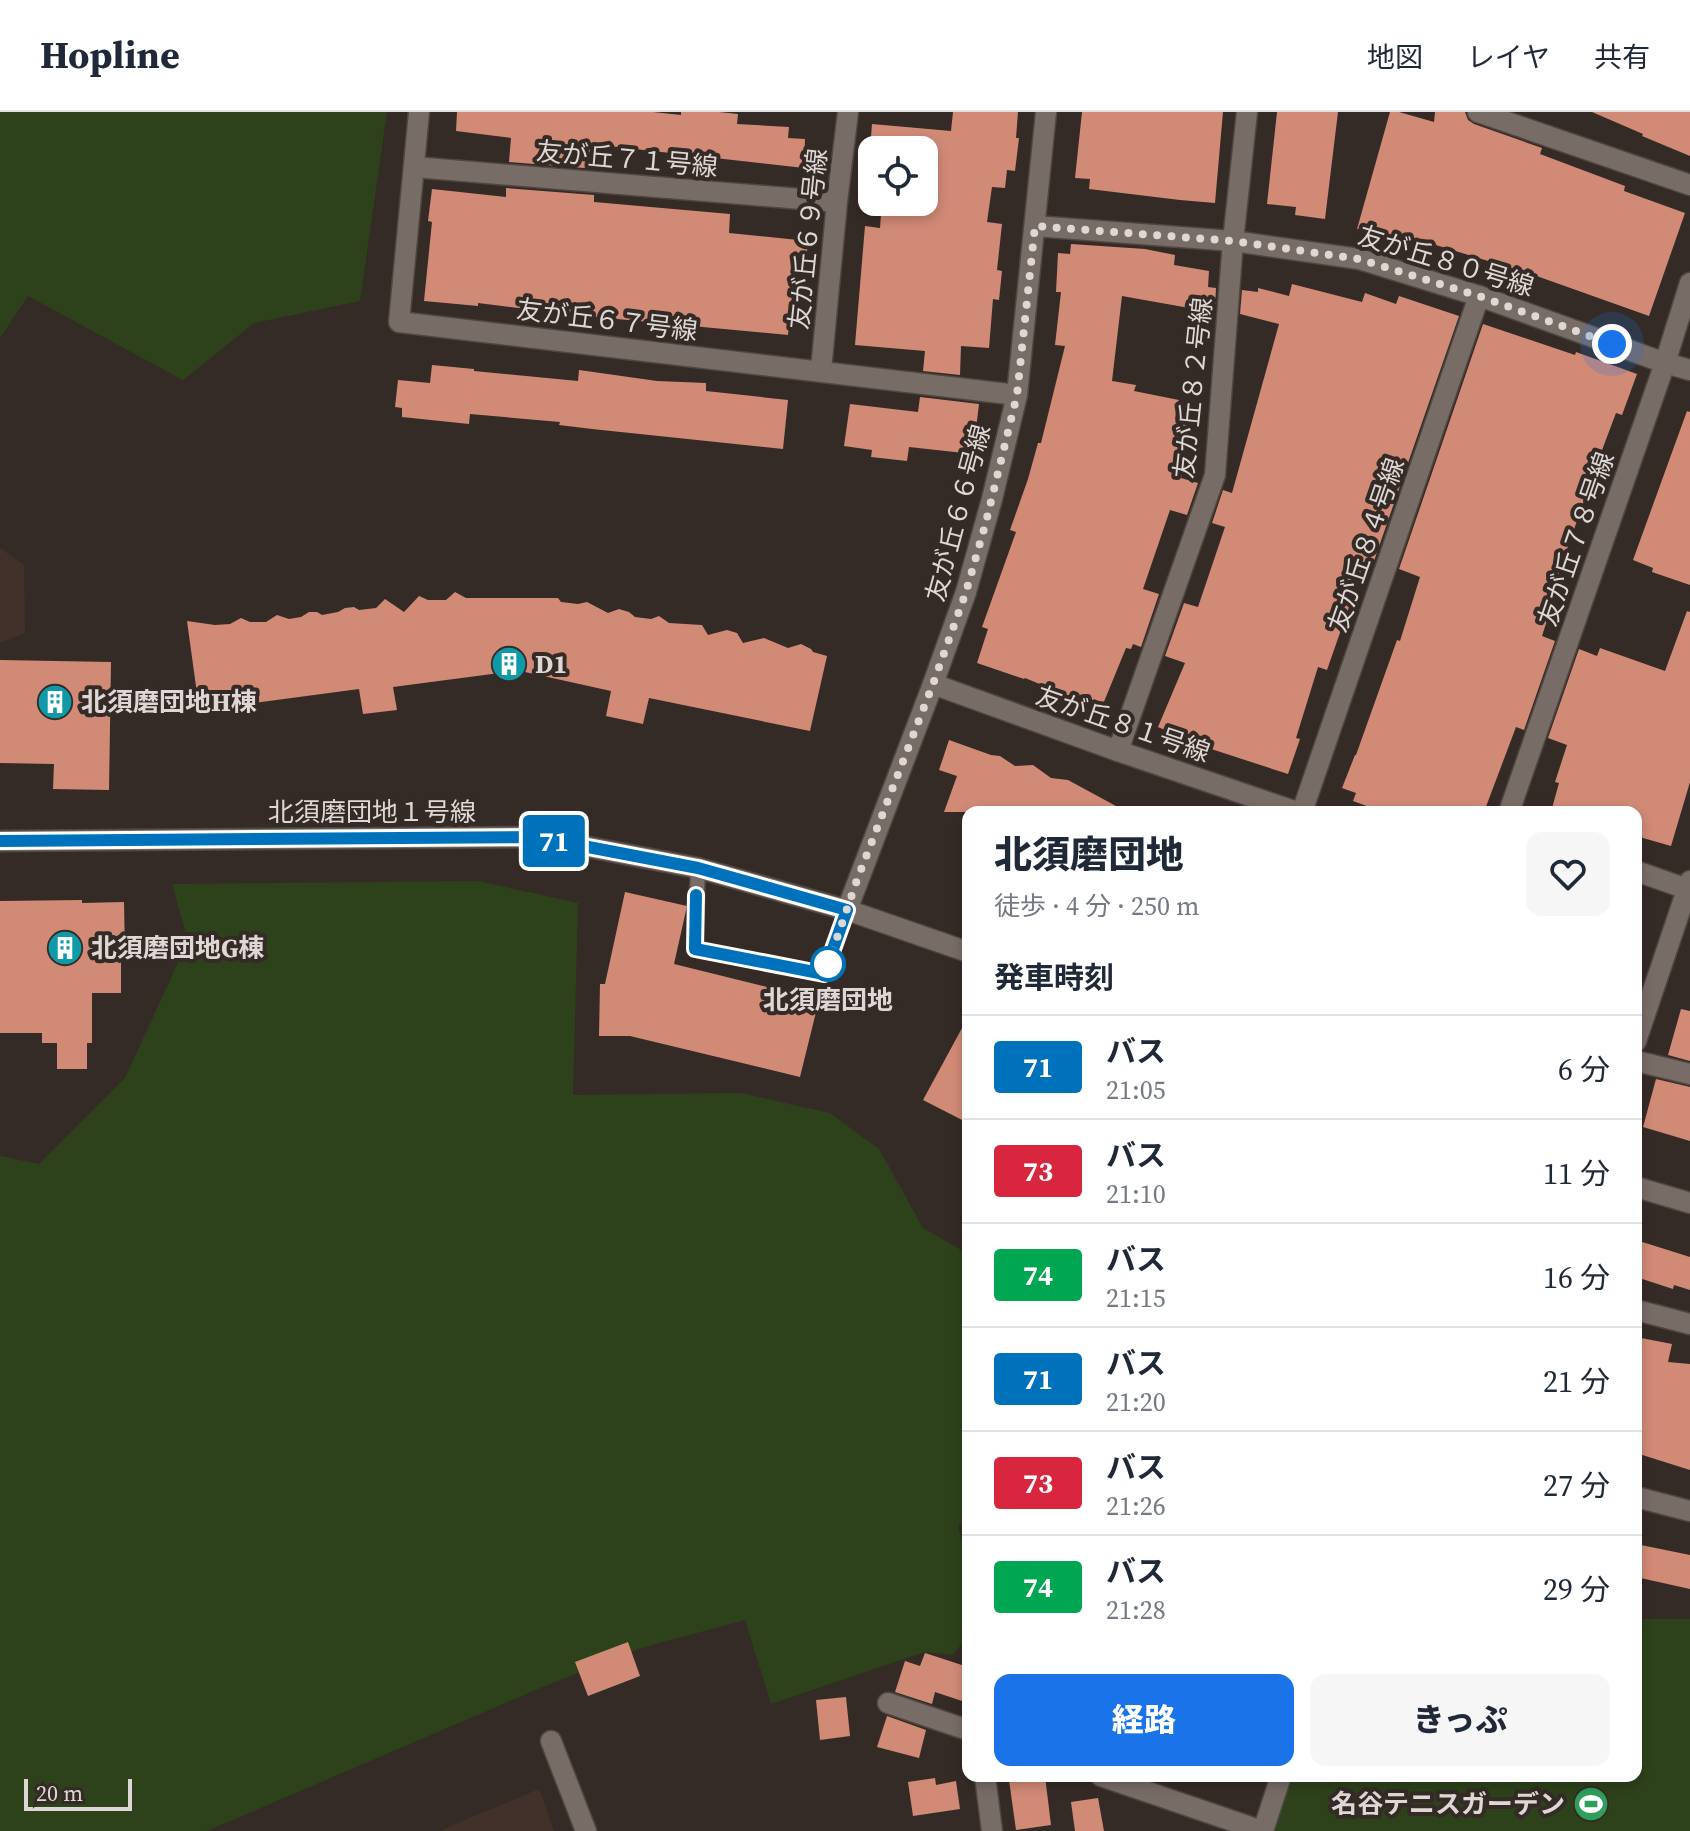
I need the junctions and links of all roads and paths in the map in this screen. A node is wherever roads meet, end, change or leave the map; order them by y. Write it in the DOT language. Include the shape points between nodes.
graph roads {
  1 [pos="419,112"];
  2 [pos="848,112"];
  3 [pos="1046,112"];
  4 [pos="1247,112"];
  5 [pos="1478,112"];
  6 [pos="414,167"];
  7 [pos="1690,185"];
  8 [pos="837,202"];
  9 [pos="1035,226"];
  10 [pos="1233,241"];
  11 [pos="1690,283"];
  12 [pos="1479,296"];
  13 [pos="1665,363"];
  14 [pos="821,370"];
  15 [pos="1690,370"];
  16 [pos="1017,395"];
  17 [pos="933,684"];
  18 [pos="1118,751"];
  19 [pos="1281,806"];
  20 [pos="1301,806"];
  21 [pos="1511,806"];
  22 [pos="0,841"];
  23 [pos="698,868"];
  24 [pos="1642,873"];
  25 [pos="1689,887"];
  26 [pos="847,910"];
  27 [pos="962,950"];
  28 [pos="1642,1024"];
  29 [pos="1642,1062"];
  30 [pos="1690,1074"];
  31 [pos="1642,1189"];
  32 [pos="1690,1203"];
  33 [pos="1642,1312"];
  34 [pos="1690,1324"];
  35 [pos="1642,1499"];
  36 [pos="1690,1511"];
  37 [pos="888,1703"];
  38 [pos="962,1728"];
  39 [pos="551,1741"];
  40 [pos="986,1782"];
  41 [pos="1119,1782"];
  42 [pos="1279,1782"];
  43 [pos="586,1831"];
  44 [pos="992,1831"];
  45 [pos="1262,1831"];
  1 -- 6 [label="street, 友が丘６７号線"];
  2 -- 8 [label="street, 友が丘６９号線"];
  3 -- 9 [label="street, 友が丘６６号線"];
  4 -- 10 [label="street, 友が丘８２号線"];
  5 -- 7 [label="street"];
  6 -- 8 [label="street, 友が丘７１号線"];
  6 -- 14 [label="street, 友が丘６７号線" via="399,322"];
  8 -- 14 [label="street, 友が丘６９号線"];
  9 -- 10 [label="street, 友が丘８０号線"];
  9 -- 16 [label="street, 友が丘６６号線"];
  10 -- 12 [label="street, 友が丘８０号線" via="1359,259"];
  10 -- 18 [label="street, 友が丘８２号線" via="1215,475"];
  11 -- 13 [label="street, 友が丘７８号線"];
  12 -- 13 [label="street, 友が丘８０号線"];
  12 -- 20 [label="street, 友が丘８４号線"];
  13 -- 15 [label="street, 友が丘８０号線"];
  13 -- 21 [label="street, 友が丘７８号線"];
  14 -- 16 [label="street, 友が丘６７号線"];
  16 -- 17 [label="street, 友が丘６６号線" via="966,592"];
  17 -- 18 [label="street, 友が丘８１号線"];
  17 -- 26 [label="street, 友が丘６６号線"];
  18 -- 19 [label="street, 友が丘８１号線"];
  22 -- 23 [label="street, 北須磨団地１号線" via="536,837"];
  23 -- 26 [label="street, 北須磨団地１号線"];
  23 -- 26 [label="lane" via="695,949 824,974"];
  24 -- 25 [label="street"];
  25 -- 28 [label="street"];
  26 -- 27 [label="street, 北須磨団地１号線"];
  29 -- 30 [label="street"];
  31 -- 32 [label="street"];
  33 -- 34 [label="street"];
  35 -- 36 [label="street"];
  37 -- 38 [label="street"];
  39 -- 43 [label="street"];
  40 -- 44 [label="street"];
  41 -- 45 [label="street"];
  42 -- 45 [label="street"];
}
